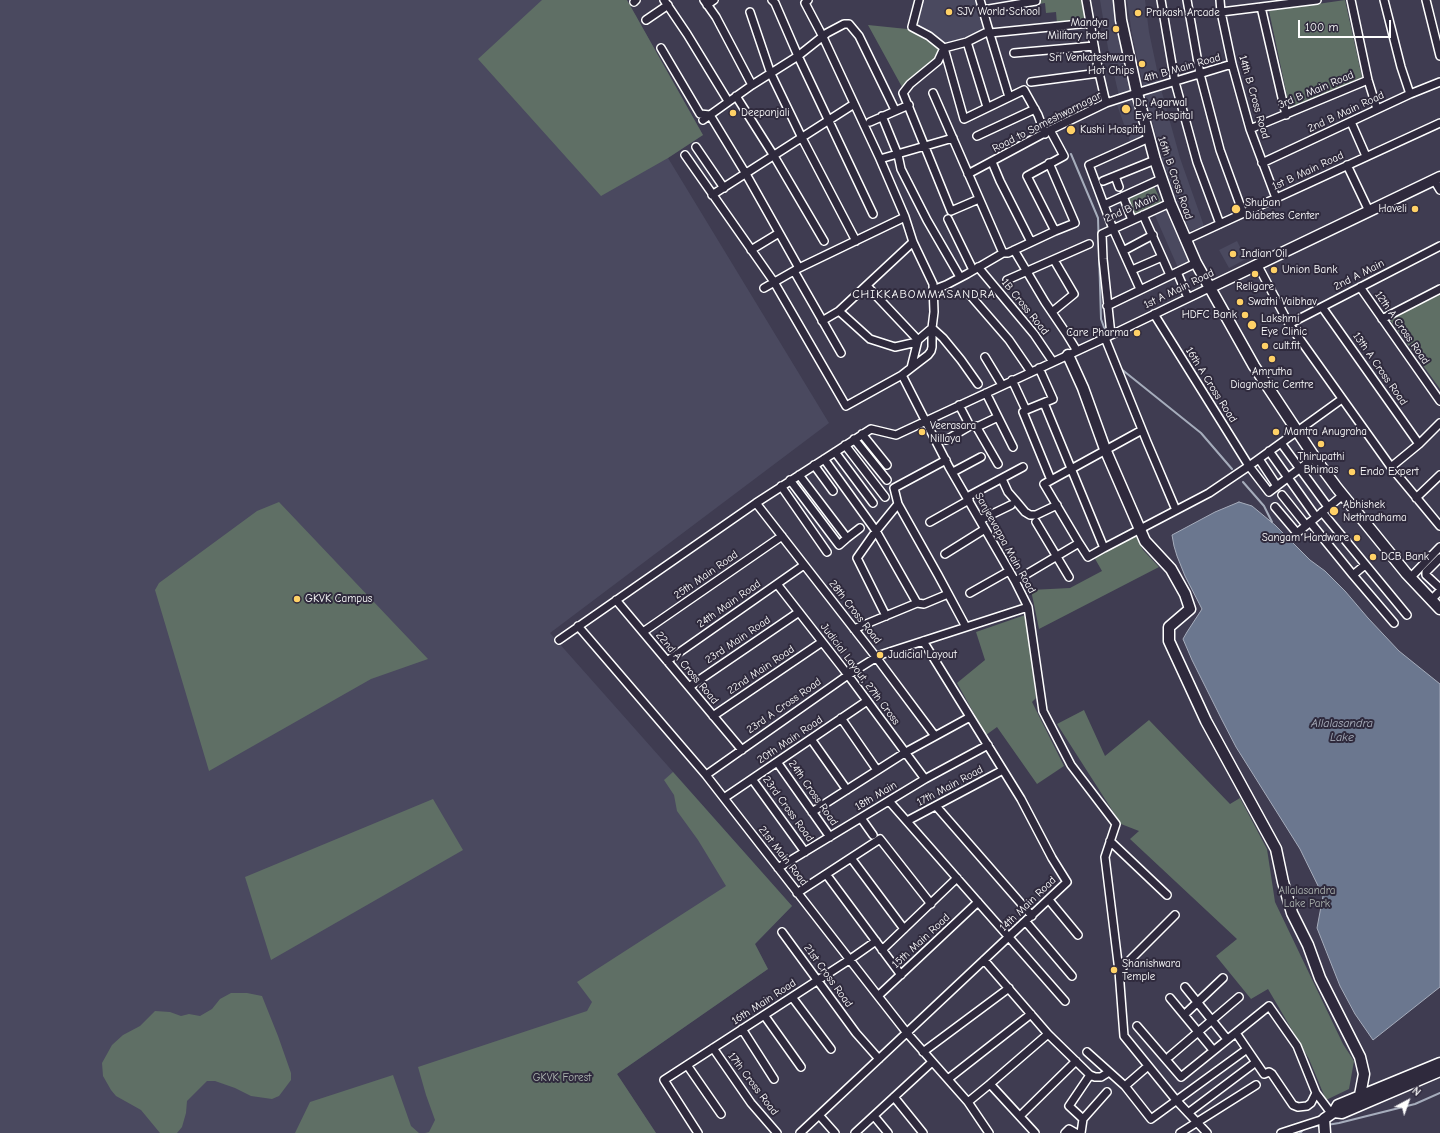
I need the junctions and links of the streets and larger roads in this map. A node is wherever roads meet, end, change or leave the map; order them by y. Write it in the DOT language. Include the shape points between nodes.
graph roads {
  1 [pos="714,0"];
  2 [pos="772,0"];
  3 [pos="808,0"];
  4 [pos="919,0"];
  5 [pos="980,0"];
  6 [pos="1036,0"];
  7 [pos="1086,0"];
  8 [pos="1119,0"];
  9 [pos="1161,0"];
  10 [pos="1187,0"];
  11 [pos="1220,0"];
  12 [pos="1317,0"];
  13 [pos="1351,0"];
  14 [pos="1384,0"];
  15 [pos="1426,0"];
  16 [pos="666,3"];
  17 [pos="705,3"];
  18 [pos="1261,7"];
  19 [pos="983,10"];
  20 [pos="750,12"];
  21 [pos="1221,12"];
  22 [pos="646,20"];
  23 [pos="1090,24"];
  24 [pos="989,32"];
  25 [pos="823,36"];
  26 [pos="967,42"];
  27 [pos="1094,46"];
  28 [pos="660,48"];
  29 [pos="944,48"];
  30 [pos="1014,53"];
  31 [pos="798,56"];
  32 [pos="1440,56"];
  33 [pos="1232,64"];
  34 [pos="1099,73"];
  35 [pos="771,74"];
  36 [pos="1200,74"];
  37 [pos="1368,80"];
  38 [pos="1031,82"];
  39 [pos="1175,82"];
  40 [pos="1440,82"];
  41 [pos="752,85"];
  42 [pos="933,93"];
  43 [pos="1137,93"];
  44 [pos="1410,94"];
  45 [pos="736,96"];
  46 [pos="1009,97"];
  47 [pos="728,102"];
  48 [pos="1106,103"];
  49 [pos="854,104"];
  50 [pos="909,105"];
  51 [pos="987,107"];
  52 [pos="1035,109"];
  53 [pos="895,110"];
  54 [pos="1377,110"];
  55 [pos="710,115"];
  56 [pos="1286,115"];
  57 [pos="882,116"];
  58 [pos="703,120"];
  59 [pos="828,121"];
  60 [pos="870,122"];
  61 [pos="1350,122"];
  62 [pos="1440,123"];
  63 [pos="1250,129"];
  64 [pos="1047,132"];
  65 [pos="977,136"];
  66 [pos="802,138"];
  67 [pos="953,138"];
  68 [pos="1149,138"];
  69 [pos="696,147"];
  70 [pos="926,147"];
  71 [pos="685,155"];
  72 [pos="898,155"];
  73 [pos="774,156"];
  74 [pos="1366,156"];
  75 [pos="880,159"];
  76 [pos="1155,160"];
  77 [pos="992,162"];
  78 [pos="1049,163"];
  79 [pos="1262,163"];
  80 [pos="1347,165"];
  81 [pos="746,174"];
  82 [pos="968,174"];
  83 [pos="1115,176"];
  84 [pos="1437,178"];
  85 [pos="1161,180"];
  86 [pos="1104,181"];
  87 [pos="1119,187"];
  88 [pos="724,188"];
  89 [pos="1440,190"];
  90 [pos="712,195"];
  91 [pos="1124,196"];
  92 [pos="1276,198"];
  93 [pos="979,199"];
  94 [pos="1170,203"];
  95 [pos="1104,205"];
  96 [pos="1369,210"];
  97 [pos="1243,213"];
  98 [pos="873,214"];
  99 [pos="1143,215"];
  100 [pos="905,217"];
  101 [pos="948,219"];
  102 [pos="1132,220"];
  103 [pos="1220,224"];
  104 [pos="1113,229"];
  105 [pos="1055,231"];
  106 [pos="780,233"];
  107 [pos="1152,235"];
  108 [pos="1185,240"];
  109 [pos="824,241"];
  110 [pos="856,241"];
  111 [pos="913,242"];
  112 [pos="1031,242"];
  113 [pos="1089,244"];
  114 [pos="1440,246"];
  115 [pos="751,250"];
  116 [pos="1014,250"];
  117 [pos="1123,251"];
  118 [pos="1003,253"];
  119 [pos="1162,257"];
  120 [pos="1054,260"];
  121 [pos="1196,263"];
  122 [pos="1257,264"];
  123 [pos="975,268"];
  124 [pos="796,269"];
  125 [pos="1132,270"];
  126 [pos="1026,271"];
  127 [pos="1173,273"];
  128 [pos="960,278"];
  129 [pos="1007,280"];
  130 [pos="774,282"];
  131 [pos="867,286"];
  132 [pos="1360,287"];
  133 [pos="764,288"];
  134 [pos="1209,288"];
  135 [pos="1140,289"];
  136 [pos="1440,289"];
  137 [pos="933,290"];
  138 [pos="970,295"];
  139 [pos="1188,298"];
  140 [pos="1107,306"];
  141 [pos="1322,307"];
  142 [pos="839,311"];
  143 [pos="1052,312"];
  144 [pos="1154,314"];
  145 [pos="1382,318"];
  146 [pos="822,321"];
  147 [pos="1289,324"];
  148 [pos="932,328"];
  149 [pos="1108,337"];
  150 [pos="918,341"];
  151 [pos="841,353"];
  152 [pos="1073,353"];
  153 [pos="984,357"];
  154 [pos="1053,362"];
  155 [pos="911,368"];
  156 [pos="1040,368"];
  157 [pos="1031,372"];
  158 [pos="902,375"];
  159 [pos="1012,380"];
  160 [pos="978,384"];
  161 [pos="1002,385"];
  162 [pos="986,393"];
  163 [pos="1342,399"];
  164 [pos="1440,401"];
  165 [pos="1044,404"];
  166 [pos="959,405"];
  167 [pos="1026,410"];
  168 [pos="998,417"];
  169 [pos="927,420"];
  170 [pos="1440,423"];
  171 [pos="973,426"];
  172 [pos="1142,430"];
  173 [pos="1297,431"];
  174 [pos="862,434"];
  175 [pos="854,439"];
  176 [pos="946,440"];
  177 [pos="1281,443"];
  178 [pos="1420,444"];
  179 [pos="845,445"];
  180 [pos="1013,447"];
  181 [pos="1105,449"];
  182 [pos="1269,451"];
  183 [pos="834,452"];
  184 [pos="981,457"];
  185 [pos="1315,457"];
  186 [pos="824,459"];
  187 [pos="1259,459"];
  188 [pos="946,460"];
  189 [pos="998,464"];
  190 [pos="814,465"];
  191 [pos="887,465"];
  192 [pos="1249,466"];
  193 [pos="1023,467"];
  194 [pos="1391,467"];
  195 [pos="1300,468"];
  196 [pos="1071,469"];
  197 [pos="953,472"];
  198 [pos="799,475"];
  199 [pos="1440,475"];
  200 [pos="1288,478"];
  201 [pos="1002,479"];
  202 [pos="790,480"];
  203 [pos="887,480"];
  204 [pos="1051,480"];
  205 [pos="781,486"];
  206 [pos="1277,486"];
  207 [pos="833,491"];
  208 [pos="1282,495"];
  209 [pos="1343,495"];
  210 [pos="885,497"];
  211 [pos="968,498"];
  212 [pos="1416,498"];
  213 [pos="756,502"];
  214 [pos="873,503"];
  215 [pos="898,504"];
  216 [pos="1011,505"];
  217 [pos="1057,505"];
  218 [pos="1275,507"];
  219 [pos="1328,507"];
  220 [pos="1176,510"];
  221 [pos="1319,514"];
  222 [pos="980,520"];
  223 [pos="930,522"];
  224 [pos="1036,522"];
  225 [pos="1308,524"];
  226 [pos="1440,526"];
  227 [pos="860,528"];
  228 [pos="985,529"];
  229 [pos="1139,529"];
  230 [pos="876,531"];
  231 [pos="782,536"];
  232 [pos="847,538"];
  233 [pos="1079,543"];
  234 [pos="1440,547"];
  235 [pos="1104,548"];
  236 [pos="827,552"];
  237 [pos="945,554"];
  238 [pos="1056,557"];
  239 [pos="1440,558"];
  240 [pos="804,565"];
  241 [pos="1365,565"];
  242 [pos="1009,571"];
  243 [pos="1353,575"];
  244 [pos="1070,577"];
  245 [pos="1410,578"];
  246 [pos="1015,580"];
  247 [pos="777,584"];
  248 [pos="1440,588"];
  249 [pos="1440,591"];
  250 [pos="970,593"];
  251 [pos="948,594"];
  252 [pos="616,600"];
  253 [pos="1431,600"];
  254 [pos="917,603"];
  255 [pos="1028,607"];
  256 [pos="1440,608"];
  257 [pos="799,612"];
  258 [pos="1407,615"];
  259 [pos="886,616"];
  260 [pos="1394,623"];
  261 [pos="578,626"];
  262 [pos="966,627"];
  263 [pos="854,629"];
  264 [pos="643,632"];
  265 [pos="559,640"];
  266 [pos="923,641"];
  267 [pos="822,642"];
  268 [pos="876,657"];
  269 [pos="667,661"];
  270 [pos="848,675"];
  271 [pos="689,687"];
  272 [pos="867,701"];
  273 [pos="713,716"];
  274 [pos="970,717"];
  275 [pos="842,718"];
  276 [pos="935,736"];
  277 [pos="811,739"];
  278 [pos="988,745"];
  279 [pos="742,750"];
  280 [pos="906,752"];
  281 [pos="777,762"];
  282 [pos="877,770"];
  283 [pos="1003,770"];
  284 [pos="706,774"];
  285 [pos="752,779"];
  286 [pos="925,779"];
  287 [pos="847,790"];
  288 [pos="724,798"];
  289 [pos="889,801"];
  290 [pos="936,806"];
  291 [pos="812,812"];
  292 [pos="861,818"];
  293 [pos="907,821"];
  294 [pos="830,837"];
  295 [pos="876,837"];
  296 [pos="1110,841"];
  297 [pos="805,852"];
  298 [pos="851,858"];
  299 [pos="778,868"];
  300 [pos="826,874"];
  301 [pos="957,878"];
  302 [pos="797,893"];
  303 [pos="1167,895"];
  304 [pos="1049,900"];
  305 [pos="978,902"];
  306 [pos="931,904"];
  307 [pos="1175,915"];
  308 [pos="1032,916"];
  309 [pos="1026,922"];
  310 [pos="904,929"];
  311 [pos="782,932"];
  312 [pos="1078,935"];
  313 [pos="1009,937"];
  314 [pos="876,941"];
  315 [pos="882,950"];
  316 [pos="849,960"];
  317 [pos="984,960"];
  318 [pos="1119,971"];
  319 [pos="901,975"];
  320 [pos="1072,976"];
  321 [pos="1223,978"];
  322 [pos="817,981"];
  323 [pos="1185,987"];
  324 [pos="1009,988"];
  325 [pos="878,996"];
  326 [pos="792,997"];
  327 [pos="1239,997"];
  328 [pos="1170,998"];
  329 [pos="1065,1001"];
  330 [pos="1198,1003"];
  331 [pos="1031,1014"];
  332 [pos="764,1015"];
  333 [pos="1184,1015"];
  334 [pos="1211,1020"];
  335 [pos="1137,1026"];
  336 [pos="742,1029"];
  337 [pos="1197,1032"];
  338 [pos="907,1033"];
  339 [pos="1236,1033"];
  340 [pos="1048,1034"];
  341 [pos="1227,1039"];
  342 [pos="713,1048"];
  343 [pos="831,1049"];
  344 [pos="1213,1050"];
  345 [pos="923,1052"];
  346 [pos="1087,1052"];
  347 [pos="1243,1052"];
  348 [pos="1170,1056"];
  349 [pos="879,1059"];
  350 [pos="1076,1061"];
  351 [pos="932,1062"];
  352 [pos="1440,1063"];
  353 [pos="687,1065"];
  354 [pos="1252,1065"];
  355 [pos="1148,1066"];
  356 [pos="801,1067"];
  357 [pos="1440,1071"];
  358 [pos="1110,1072"];
  359 [pos="1090,1074"];
  360 [pos="774,1079"];
  361 [pos="948,1079"];
  362 [pos="990,1084"];
  363 [pos="1256,1084"];
  364 [pos="1125,1086"];
  365 [pos="1107,1092"];
  366 [pos="1316,1093"];
  367 [pos="1368,1096"];
  368 [pos="894,1097"];
  369 [pos="1176,1100"];
  370 [pos="968,1102"];
  371 [pos="1188,1113"];
  372 [pos="721,1114"];
  373 [pos="819,1115"];
  374 [pos="874,1116"];
  375 [pos="1020,1116"];
  376 [pos="1083,1119"];
  377 [pos="1327,1122"];
  378 [pos="1197,1123"];
  379 [pos="698,1133"];
  380 [pos="777,1133"];
  381 [pos="800,1133"];
  382 [pos="835,1133"];
  383 [pos="855,1133"];
  384 [pos="888,1133"];
  385 [pos="923,1133"];
  386 [pos="989,1133"];
  387 [pos="1035,1133"];
  388 [pos="1065,1133"];
  389 [pos="1076,1133"];
  390 [pos="1081,1133"];
  391 [pos="1180,1133"];
  392 [pos="1207,1133"];
  393 [pos="1281,1133"];
  1 -- 17 [label="street"];
  2 -- 31 [label="street"];
  3 -- 25 [label="street" via="805,4"];
  4 -- 29 [label="street" via="912,27"];
  5 -- 19 [label="street"];
  6 -- 19 [label="street"];
  7 -- 23 [label="street"];
  8 -- 43 [label="street, 16th B Cross Road"];
  9 -- 39 [label="street"];
  10 -- 36 [label="street"];
  11 -- 21 [label="street, 14th B Cross Road"];
  12 -- 18 [label="street"];
  13 -- 37 [label="street"];
  14 -- 44 [label="street"];
  15 -- 32 [label="street"];
  16 -- 22 [label="street"];
  16 -- 47 [label="street"];
  17 -- 41 [label="street" via="716,17"];
  18 -- 21 [label="street"];
  18 -- 56 [label="street"];
  19 -- 24 [label="street"];
  20 -- 35 [label="street"];
  21 -- 33 [label="street, 14th B Cross Road"];
  23 -- 24 [label="street"];
  23 -- 27 [label="street"];
  24 -- 26 [label="street"];
  24 -- 46 [label="street"];
  25 -- 31 [label="street"];
  25 -- 49 [label="street"];
  25 -- 53 [label="street" via="844,24 849,24 853,28 860,36"];
  26 -- 29 [label="street"];
  26 -- 51 [label="street"];
  27 -- 30 [label="street"];
  27 -- 34 [label="street"];
  28 -- 55 [label="street" via="700,114"];
  29 -- 50 [label="street" via="938,61 903,93"];
  29 -- 51 [label="street" via="964,119"];
  31 -- 35 [label="street"];
  31 -- 59 [label="street"];
  33 -- 36 [label="street, 4th B Main Road"];
  33 -- 63 [label="street, 14th B Cross Road"];
  34 -- 38 [label="street"];
  34 -- 48 [label="street"];
  35 -- 41 [label="street"];
  35 -- 66 [label="street"];
  36 -- 39 [label="street, 4th B Main Road"];
  36 -- 97 [label="street" via="1220,150"];
  37 -- 54 [label="street"];
  37 -- 56 [label="street, 3rd B Main Road"];
  39 -- 43 [label="street, 4th B Main Road"];
  39 -- 103 [label="street" via="1197,162"];
  40 -- 44 [label="street, 2nd B Main Road"];
  41 -- 45 [label="street"];
  42 -- 67 [label="street"];
  43 -- 48 [label="street, Road to Someshwarnagar"];
  43 -- 68 [label="street, 16th B Cross Road"];
  44 -- 54 [label="street, 2nd B Main Road"];
  45 -- 47 [label="street"];
  45 -- 73 [label="street"];
  46 -- 51 [label="street"];
  46 -- 52 [label="street" via="1024,90"];
  47 -- 55 [label="street"];
  48 -- 64 [label="street, Road to Someshwarnagar"];
  49 -- 59 [label="street"];
  49 -- 75 [label="street"];
  50 -- 53 [label="street"];
  50 -- 70 [label="street"];
  52 -- 64 [label="street"];
  52 -- 65 [label="street"];
  53 -- 57 [label="street"];
  54 -- 61 [label="street, 2nd B Main Road"];
  55 -- 58 [label="street"];
  55 -- 81 [label="street"];
  56 -- 63 [label="street, 3rd B Main Road"];
  57 -- 60 [label="street"];
  57 -- 72 [label="street"];
  59 -- 66 [label="street"];
  59 -- 98 [label="street"];
  61 -- 74 [label="street"];
  61 -- 79 [label="street, 2nd B Main Road"];
  62 -- 74 [label="street, 1st B Main Road"];
  63 -- 79 [label="street, 14th B Cross Road"];
  64 -- 77 [label="street, Road to Someshwarnagar"];
  64 -- 78 [label="street" via="1064,156"];
  66 -- 73 [label="street"];
  66 -- 110 [label="street"];
  67 -- 70 [label="street"];
  67 -- 82 [label="street"];
  68 -- 76 [label="street, 16th B Cross Road"];
  68 -- 95 [label="street" via="1089,165"];
  69 -- 88 [label="street"];
  70 -- 72 [label="street"];
  70 -- 93 [label="street" via="950,211"];
  71 -- 90 [label="street"];
  72 -- 75 [label="street"];
  72 -- 128 [label="street" via="904,176"];
  73 -- 81 [label="street"];
  73 -- 109 [label="street"];
  74 -- 80 [label="street, 1st B Main Road"];
  75 -- 100 [label="street"];
  76 -- 83 [label="street"];
  76 -- 85 [label="street, 16th B Cross Road"];
  77 -- 82 [label="street, Road to Someshwarnagar"];
  77 -- 112 [label="street"];
  78 -- 105 [label="street" via="1075,223"];
  78 -- 105 [label="street" via="1026,176"];
  79 -- 92 [label="street, 14th B Cross Road"];
  80 -- 92 [label="street, 1st B Main Road"];
  80 -- 96 [label="street"];
  81 -- 88 [label="street"];
  81 -- 106 [label="street"];
  82 -- 93 [label="street"];
  83 -- 86 [label="street"];
  83 -- 87 [label="street"];
  84 -- 89 [label="street"];
  84 -- 96 [label="street, 1st A Main Road"];
  85 -- 91 [label="street"];
  85 -- 94 [label="street, 16th B Cross Road"];
  88 -- 90 [label="street"];
  90 -- 115 [label="street"];
  91 -- 95 [label="street"];
  91 -- 102 [label="street"];
  92 -- 97 [label="street, 1st B Main Road"];
  93 -- 118 [label="street"];
  94 -- 99 [label="street, 2nd B Main"];
  94 -- 108 [label="street, 16th B Cross Road"];
  95 -- 104 [label="street"];
  96 -- 122 [label="street, 1st A Main Road"];
  97 -- 103 [label="street, 1st B Main Road"];
  99 -- 102 [label="street, 2nd B Main"];
  99 -- 107 [label="street"];
  100 -- 110 [label="street"];
  100 -- 111 [label="street"];
  101 -- 123 [label="street, 1B Cross Road"];
  102 -- 104 [label="street, 2nd B Main"];
  103 -- 108 [label="street, 1st B Main Road"];
  104 -- 117 [label="street"];
  104 -- 140 [label="street, 2nd B Main" via="1102,234"];
  105 -- 112 [label="street"];
  106 -- 115 [label="street"];
  106 -- 124 [label="street"];
  107 -- 117 [label="street"];
  107 -- 119 [label="street"];
  108 -- 121 [label="street, 16th B Cross Road"];
  110 -- 124 [label="street"];
  111 -- 131 [label="street"];
  111 -- 137 [label="street" via="933,284"];
  112 -- 116 [label="street"];
  113 -- 120 [label="street"];
  114 -- 132 [label="street, 2nd A Main"];
  115 -- 130 [label="street"];
  116 -- 118 [label="street"];
  116 -- 126 [label="street"];
  117 -- 125 [label="street"];
  118 -- 123 [label="street"];
  119 -- 125 [label="street"];
  119 -- 127 [label="street"];
  120 -- 126 [label="street"];
  120 -- 143 [label="street" via="1074,294"];
  121 -- 127 [label="street"];
  121 -- 134 [label="street, 16th B Cross Road"];
  122 -- 134 [label="street, 1st A Main Road"];
  122 -- 147 [label="street"];
  123 -- 128 [label="street"];
  123 -- 154 [label="street, 1B Cross Road" via="1034,334"];
  124 -- 130 [label="street"];
  124 -- 146 [label="street"];
  125 -- 135 [label="street"];
  126 -- 129 [label="street"];
  126 -- 143 [label="street"];
  127 -- 135 [label="street"];
  127 -- 139 [label="street"];
  128 -- 137 [label="street"];
  130 -- 133 [label="street"];
  130 -- 158 [label="street" via="846,406"];
  131 -- 142 [label="street"];
  131 -- 150 [label="street"];
  132 -- 141 [label="street, 2nd A Main"];
  132 -- 145 [label="street, 12th A Cross Road"];
  134 -- 139 [label="street, 1st A Main Road"];
  134 -- 173 [label="street, 16th B Cross Road" via="1254,366"];
  135 -- 140 [label="street"];
  136 -- 145 [label="street"];
  137 -- 148 [label="street"];
  138 -- 157 [label="street" via="1009,340"];
  139 -- 144 [label="street, 1st A Main Road"];
  140 -- 149 [label="street"];
  141 -- 147 [label="street, 2nd A Main"];
  141 -- 178 [label="street, 13th A Cross Road"];
  142 -- 146 [label="street"];
  142 -- 150 [label="street" via="870,339 895,347"];
  143 -- 152 [label="street"];
  144 -- 149 [label="street, 1st A Main Road"];
  144 -- 192 [label="street, 16th A Cross Road"];
  145 -- 164 [label="street, 12th A Cross Road"];
  146 -- 151 [label="street"];
  147 -- 163 [label="street"];
  148 -- 150 [label="street"];
  148 -- 155 [label="street" via="931,351"];
  148 -- 160 [label="street" via="956,354"];
  149 -- 152 [label="street, 1st A Main Road"];
  149 -- 172 [label="street"];
  150 -- 155 [label="street"];
  152 -- 154 [label="street, 1st A Main Road"];
  152 -- 181 [label="street"];
  153 -- 161 [label="street"];
  154 -- 156 [label="street, 1st A Main Road"];
  155 -- 158 [label="street"];
  156 -- 157 [label="street, 1st A Main Road"];
  156 -- 165 [label="street" via="1053,399"];
  157 -- 159 [label="street, 1st A Main Road"];
  158 -- 169 [label="street, Sanjeevappa Main Road"];
  159 -- 161 [label="street, 1st A Main Road"];
  159 -- 167 [label="street"];
  161 -- 162 [label="street, 1st A Main Road"];
  162 -- 166 [label="street, 1st A Main Road"];
  162 -- 168 [label="street"];
  163 -- 173 [label="street"];
  163 -- 194 [label="street"];
  165 -- 167 [label="street"];
  165 -- 196 [label="street"];
  166 -- 169 [label="street, 1st A Main Road"];
  166 -- 171 [label="street"];
  167 -- 204 [label="street" via="1023,412"];
  168 -- 171 [label="street" via="979,426"];
  168 -- 180 [label="street"];
  169 -- 174 [label="street, 1st A Main Road" via="896,435 871,429"];
  169 -- 188 [label="street, Sanjeevappa Main Road"];
  170 -- 178 [label="street"];
  171 -- 176 [label="street"];
  171 -- 189 [label="street"];
  172 -- 181 [label="street"];
  172 -- 220 [label="street"];
  173 -- 177 [label="street"];
  173 -- 185 [label="street, 16th B Cross Road"];
  174 -- 175 [label="street"];
  174 -- 191 [label="street"];
  175 -- 179 [label="street"];
  175 -- 203 [label="street"];
  177 -- 182 [label="street"];
  177 -- 195 [label="street"];
  178 -- 194 [label="street"];
  179 -- 183 [label="street"];
  179 -- 210 [label="street"];
  181 -- 196 [label="street"];
  181 -- 229 [label="street"];
  182 -- 187 [label="street"];
  182 -- 200 [label="street"];
  183 -- 186 [label="street"];
  183 -- 214 [label="street"];
  184 -- 197 [label="street"];
  185 -- 195 [label="street"];
  185 -- 209 [label="street, 16th B Cross Road"];
  186 -- 190 [label="street"];
  186 -- 230 [label="street"];
  187 -- 192 [label="street"];
  187 -- 206 [label="street"];
  188 -- 197 [label="street, Sanjeevappa Main Road"];
  188 -- 215 [label="street" via="894,488"];
  190 -- 198 [label="street"];
  190 -- 207 [label="street"];
  192 -- 206 [label="street, 16th A Cross Road" via="1269,492"];
  192 -- 220 [label="street" via="1209,493"];
  193 -- 201 [label="street"];
  194 -- 212 [label="street"];
  195 -- 200 [label="street"];
  195 -- 219 [label="street"];
  196 -- 204 [label="street"];
  196 -- 235 [label="street"];
  197 -- 211 [label="street, Sanjeevappa Main Road"];
  198 -- 202 [label="street"];
  198 -- 232 [label="street"];
  199 -- 212 [label="street"];
  200 -- 206 [label="street"];
  200 -- 221 [label="street"];
  201 -- 211 [label="street"];
  201 -- 217 [label="street" via="1012,496 1030,515 1036,515"];
  202 -- 205 [label="street"];
  202 -- 232 [label="street" via="839,545"];
  204 -- 217 [label="street" via="1044,484"];
  205 -- 213 [label="street"];
  205 -- 236 [label="street"];
  208 -- 225 [label="street"];
  209 -- 219 [label="street"];
  209 -- 245 [label="street, 16th B Cross Road"];
  211 -- 222 [label="street, Sanjeevappa Main Road"];
  211 -- 223 [label="street"];
  212 -- 226 [label="street"];
  213 -- 231 [label="street, 28th Cross Road"];
  213 -- 252 [label="street"];
  215 -- 230 [label="street"];
  215 -- 251 [label="street"];
  216 -- 222 [label="street"];
  217 -- 233 [label="street"];
  218 -- 225 [label="street" via="1297,533"];
  219 -- 221 [label="street"];
  220 -- 229 [label="street"];
  221 -- 225 [label="street"];
  221 -- 241 [label="street"];
  222 -- 228 [label="street, Sanjeevappa Main Road"];
  224 -- 238 [label="street"];
  225 -- 243 [label="street"];
  227 -- 232 [label="street"];
  228 -- 237 [label="street"];
  228 -- 242 [label="street, Sanjeevappa Main Road"];
  229 -- 235 [label="street"];
  229 -- 367 [label="street" via="1145,541 1171,569 1185,594 1190,609 1169,627 1169,641 1206,721 1276,849 1292,913 1308,945 1323,985 1360,1057"];
  230 -- 254 [label="street"];
  230 -- 259 [label="street" via="857,558"];
  231 -- 240 [label="street, 28th Cross Road"];
  231 -- 264 [label="street, 25th Main Road"];
  233 -- 235 [label="street" via="1088,557"];
  233 -- 238 [label="street"];
  234 -- 245 [label="street"];
  238 -- 244 [label="street"];
  238 -- 246 [label="street"];
  239 -- 248 [label="street" via="1426,575"];
  240 -- 247 [label="street, 24th Main Road"];
  240 -- 263 [label="street, 28th Cross Road"];
  241 -- 243 [label="street"];
  241 -- 258 [label="street"];
  242 -- 246 [label="street, Sanjeevappa Main Road"];
  242 -- 250 [label="street"];
  243 -- 260 [label="street"];
  245 -- 253 [label="street, 16th B Cross Road"];
  246 -- 255 [label="street, Sanjeevappa Main Road"];
  247 -- 257 [label="street, Judicial Layout, 27th Cross"];
  247 -- 269 [label="street, 24th Main Road"];
  249 -- 253 [label="street"];
  251 -- 254 [label="street" via="924,604"];
  251 -- 262 [label="street"];
  252 -- 261 [label="street"];
  252 -- 264 [label="street, 22nd A Cross Road"];
  253 -- 256 [label="street, 16th B Cross Road"];
  254 -- 259 [label="street"];
  255 -- 262 [label="street, 23rd A Cross Road"];
  255 -- 296 [label="street, Sanjeevappa Main Road" via="1043,711 1071,765 1116,824"];
  257 -- 267 [label="street, Judicial Layout, 27th Cross"];
  257 -- 271 [label="street, 23rd Main Road"];
  259 -- 263 [label="street"];
  261 -- 265 [label="street"];
  261 -- 284 [label="street, 21st Main Road"];
  262 -- 266 [label="street, 23rd A Cross Road"];
  263 -- 268 [label="street, 28th Cross Road"];
  264 -- 269 [label="street, 22nd A Cross Road"];
  266 -- 268 [label="street, 23rd A Cross Road"];
  266 -- 274 [label="street, 14th Main Road"];
  267 -- 270 [label="street, Judicial Layout, 27th Cross"];
  267 -- 273 [label="street, 22nd Main Road"];
  268 -- 270 [label="street, 23rd A Cross Road"];
  268 -- 276 [label="street, 28th Cross Road"];
  269 -- 271 [label="street, 22nd A Cross Road"];
  270 -- 272 [label="street, Judicial Layout, 27th Cross"];
  270 -- 279 [label="street, 23rd A Cross Road"];
  271 -- 273 [label="street, 22nd A Cross Road"];
  272 -- 275 [label="street, 20th Main Road"];
  272 -- 280 [label="street, Judicial Layout, 27th Cross"];
  273 -- 279 [label="street, 22nd A Cross Road"];
  274 -- 276 [label="street"];
  274 -- 278 [label="street, 14th Main Road"];
  275 -- 277 [label="street, 20th Main Road"];
  275 -- 282 [label="street"];
  276 -- 280 [label="street"];
  277 -- 281 [label="street, 20th Main Road"];
  277 -- 287 [label="street"];
  278 -- 283 [label="street, 14th Main Road"];
  278 -- 286 [label="street, 18th Main"];
  279 -- 284 [label="street, 23rd A Cross Road"];
  280 -- 282 [label="street"];
  280 -- 286 [label="street, Judicial Layout, 27th Cross"];
  281 -- 285 [label="street, 20th Main Road"];
  281 -- 291 [label="street, 24th Cross Road"];
  282 -- 287 [label="street"];
  283 -- 290 [label="street, 17th Main Road"];
  283 -- 304 [label="street, 14th Main Road" via="1067,882"];
  284 -- 288 [label="street, 21st Main Road"];
  285 -- 288 [label="street, 20th Main Road"];
  285 -- 297 [label="street, 23rd Cross Road"];
  286 -- 289 [label="street, 18th Main"];
  287 -- 291 [label="street"];
  288 -- 299 [label="street, 21st Main Road"];
  289 -- 292 [label="street, 18th Main"];
  289 -- 293 [label="street"];
  290 -- 293 [label="street, 17th Main Road"];
  290 -- 308 [label="street"];
  291 -- 294 [label="street, 24th Cross Road"];
  292 -- 294 [label="street, 18th Main"];
  292 -- 295 [label="street"];
  293 -- 301 [label="street"];
  294 -- 297 [label="street, 18th Main"];
  295 -- 298 [label="street"];
  295 -- 306 [label="street"];
  296 -- 303 [label="street"];
  296 -- 318 [label="street, Sanjeevappa Main Road" via="1105,857"];
  297 -- 299 [label="street, 18th Main"];
  298 -- 300 [label="street"];
  298 -- 310 [label="street"];
  299 -- 302 [label="street, 21st Main Road"];
  300 -- 302 [label="street"];
  300 -- 314 [label="street"];
  301 -- 305 [label="street"];
  301 -- 306 [label="street"];
  302 -- 316 [label="street, 21st Main Road"];
  304 -- 308 [label="street, 14th Main Road"];
  304 -- 312 [label="street"];
  305 -- 313 [label="street"];
  305 -- 319 [label="street, 15th Main Road"];
  306 -- 310 [label="street"];
  307 -- 318 [label="street"];
  308 -- 309 [label="street, 14th Main Road"];
  309 -- 313 [label="street, 14th Main Road"];
  309 -- 320 [label="street"];
  310 -- 315 [label="street"];
  311 -- 322 [label="street, 21st Cross Road"];
  313 -- 317 [label="street, 14th Main Road"];
  313 -- 329 [label="street"];
  314 -- 315 [label="street"];
  314 -- 316 [label="street, 16th Main Road"];
  315 -- 319 [label="street"];
  316 -- 322 [label="street, 16th Main Road"];
  316 -- 325 [label="street, 21st Main Road"];
  317 -- 324 [label="street"];
  317 -- 338 [label="street, 14th Main Road"];
  318 -- 355 [label="street, Sanjeevappa Main Road" via="1124,1036"];
  319 -- 325 [label="street, 15th Main Road"];
  321 -- 330 [label="street"];
  322 -- 326 [label="street, 16th Main Road"];
  322 -- 349 [label="street, 21st Cross Road"];
  323 -- 330 [label="street"];
  324 -- 331 [label="street"];
  324 -- 345 [label="street"];
  325 -- 338 [label="street, 21st Main Road"];
  326 -- 332 [label="street, 16th Main Road"];
  326 -- 343 [label="street"];
  327 -- 334 [label="street"];
  328 -- 333 [label="street"];
  330 -- 333 [label="street"];
  330 -- 334 [label="street"];
  331 -- 340 [label="street"];
  331 -- 361 [label="street"];
  332 -- 336 [label="street, 16th Main Road"];
  332 -- 356 [label="street"];
  333 -- 337 [label="street"];
  334 -- 337 [label="street"];
  334 -- 341 [label="street"];
  335 -- 344 [label="street" via="1181,1077"];
  336 -- 342 [label="street, 16th Main Road"];
  336 -- 360 [label="street"];
  337 -- 344 [label="street"];
  337 -- 348 [label="street"];
  338 -- 345 [label="street, 21st Main Road"];
  338 -- 349 [label="street, 14th Main Road"];
  339 -- 341 [label="street"];
  339 -- 366 [label="street" via="1264,1074 1272,1074 1293,1105 1307,1106"];
  339 -- 366 [label="street" via="1269,1006 1297,1046"];
  340 -- 350 [label="street"];
  340 -- 362 [label="street"];
  341 -- 344 [label="street"];
  342 -- 353 [label="street, 16th Main Road"];
  342 -- 380 [label="street, 17th Cross Road" via="751,1103"];
  345 -- 351 [label="street, 21st Main Road"];
  346 -- 358 [label="street"];
  347 -- 369 [label="street"];
  349 -- 373 [label="street, 14th Main Road"];
  350 -- 359 [label="street"];
  350 -- 375 [label="street"];
  351 -- 361 [label="street, 21st Main Road"];
  351 -- 368 [label="street"];
  352 -- 367 [label="street"];
  353 -- 372 [label="street"];
  353 -- 379 [label="street, 16th Main Road" via="664,1080"];
  354 -- 371 [label="street"];
  355 -- 364 [label="street"];
  355 -- 369 [label="street, Sanjeevappa Main Road"];
  357 -- 367 [label="street"];
  358 -- 359 [label="street" via="1101,1077"];
  358 -- 364 [label="street"];
  359 -- 376 [label="street" via="1069,1106"];
  361 -- 370 [label="street, 21st Main Road"];
  362 -- 370 [label="street"];
  362 -- 375 [label="street"];
  363 -- 378 [label="street"];
  364 -- 369 [label="street" via="1151,1119"];
  365 -- 376 [label="street"];
  366 -- 377 [label="street"];
  367 -- 377 [label="street" via="1338,1105"];
  368 -- 374 [label="street"];
  368 -- 385 [label="street"];
  369 -- 371 [label="street, Sanjeevappa Main Road"];
  370 -- 386 [label="street, 21st Main Road"];
  371 -- 378 [label="street, Sanjeevappa Main Road"];
  373 -- 381 [label="street, 14th Main Road"];
  373 -- 382 [label="street"];
  374 -- 383 [label="street"];
  374 -- 384 [label="street"];
  375 -- 387 [label="street"];
  376 -- 390 [label="street"];
  377 -- 393 [label="street"];
  378 -- 391 [label="street"];
  378 -- 392 [label="street, Sanjeevappa Main Road"];
  388 -- 389 [label="street" via="1069,1129"];
}
